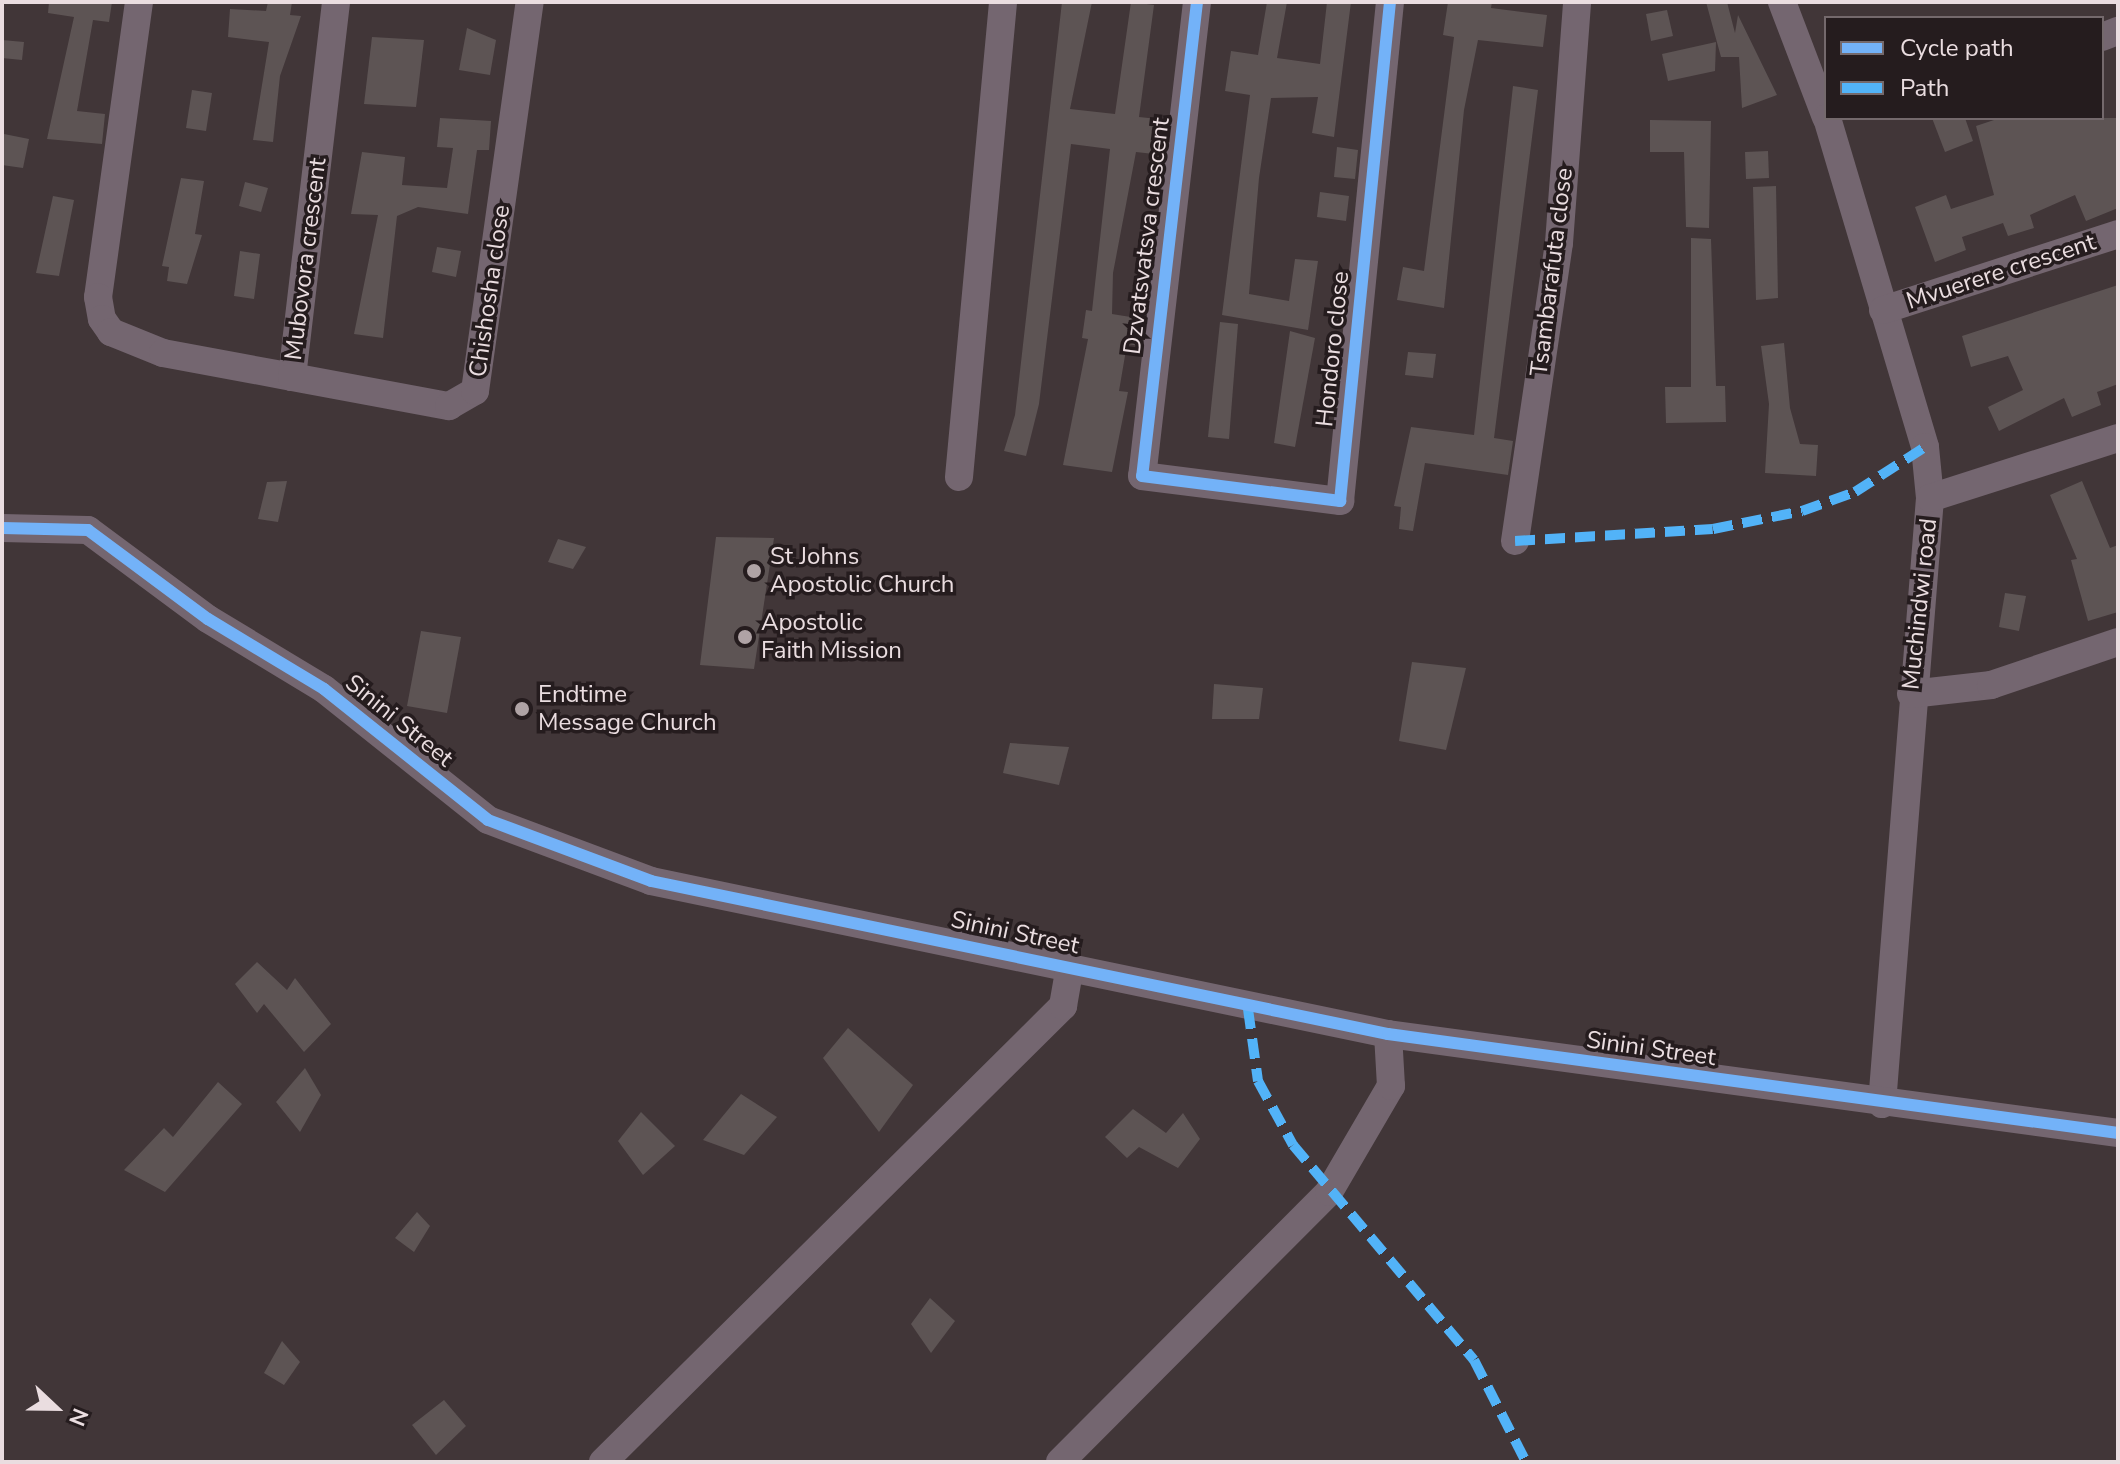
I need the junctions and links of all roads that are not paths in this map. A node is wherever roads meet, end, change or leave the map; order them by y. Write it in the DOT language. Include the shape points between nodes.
graph roads {
  1 [pos="139,2"];
  2 [pos="336,2"];
  3 [pos="530,2"];
  4 [pos="1003,2"];
  5 [pos="1197,2"];
  6 [pos="1390,2"];
  7 [pos="1577,2"];
  8 [pos="1782,2"];
  9 [pos="1824,100"];
  10 [pos="1832,120"];
  11 [pos="2118,234"];
  12 [pos="1883,310"];
  13 [pos="292,377"];
  14 [pos="2118,438"];
  15 [pos="1142,476"];
  16 [pos="959,477"];
  17 [pos="1930,498"];
  18 [pos="2,528"];
  19 [pos="1515,541"];
  20 [pos="2118,642"];
  21 [pos="1911,694"];
  22 [pos="1070,966"];
  23 [pos="1388,1034"];
  24 [pos="1882,1104"];
  25 [pos="2118,1133"];
  26 [pos="603,1462"];
  27 [pos="1060,1462"];
  1 -- 13 [label="street, Mubovora crescent" via="98,297 102,319 111,332 163,353"];
  2 -- 13 [label="street, Mubovora crescent"];
  3 -- 13 [label="street, Chishosha close" via="475,391 449,406"];
  4 -- 16 [label="street"];
  5 -- 15 [label="street, Dzvatsvatsva crescent"];
  6 -- 15 [label="street, Hondoro close" via="1340,501"];
  7 -- 19 [label="street, Tsambarafuta close" via="1559,243"];
  8 -- 9 [label="street, Muchindwi road"];
  10 -- 12 [label="street, Muchindwi road"];
  11 -- 12 [label="street, Mvuerere crescent"];
  12 -- 17 [label="street, Muchindwi road" via="1925,447"];
  14 -- 17 [label="street"];
  17 -- 21 [label="street, Muchindwi road"];
  18 -- 22 [label="street, Sinini Street" via="88,530 208,619 324,689 488,820 651,881"];
  20 -- 21 [label="street" via="1991,685"];
  21 -- 24 [label="street, Muchindwi road"];
  22 -- 23 [label="street, Sinini Street"];
  22 -- 26 [label="street" via="1063,1006"];
  23 -- 24 [label="street, Sinini Street"];
  23 -- 27 [label="street" via="1391,1086 1329,1192"];
  24 -- 25 [label="street, Sinini Street"];
}
